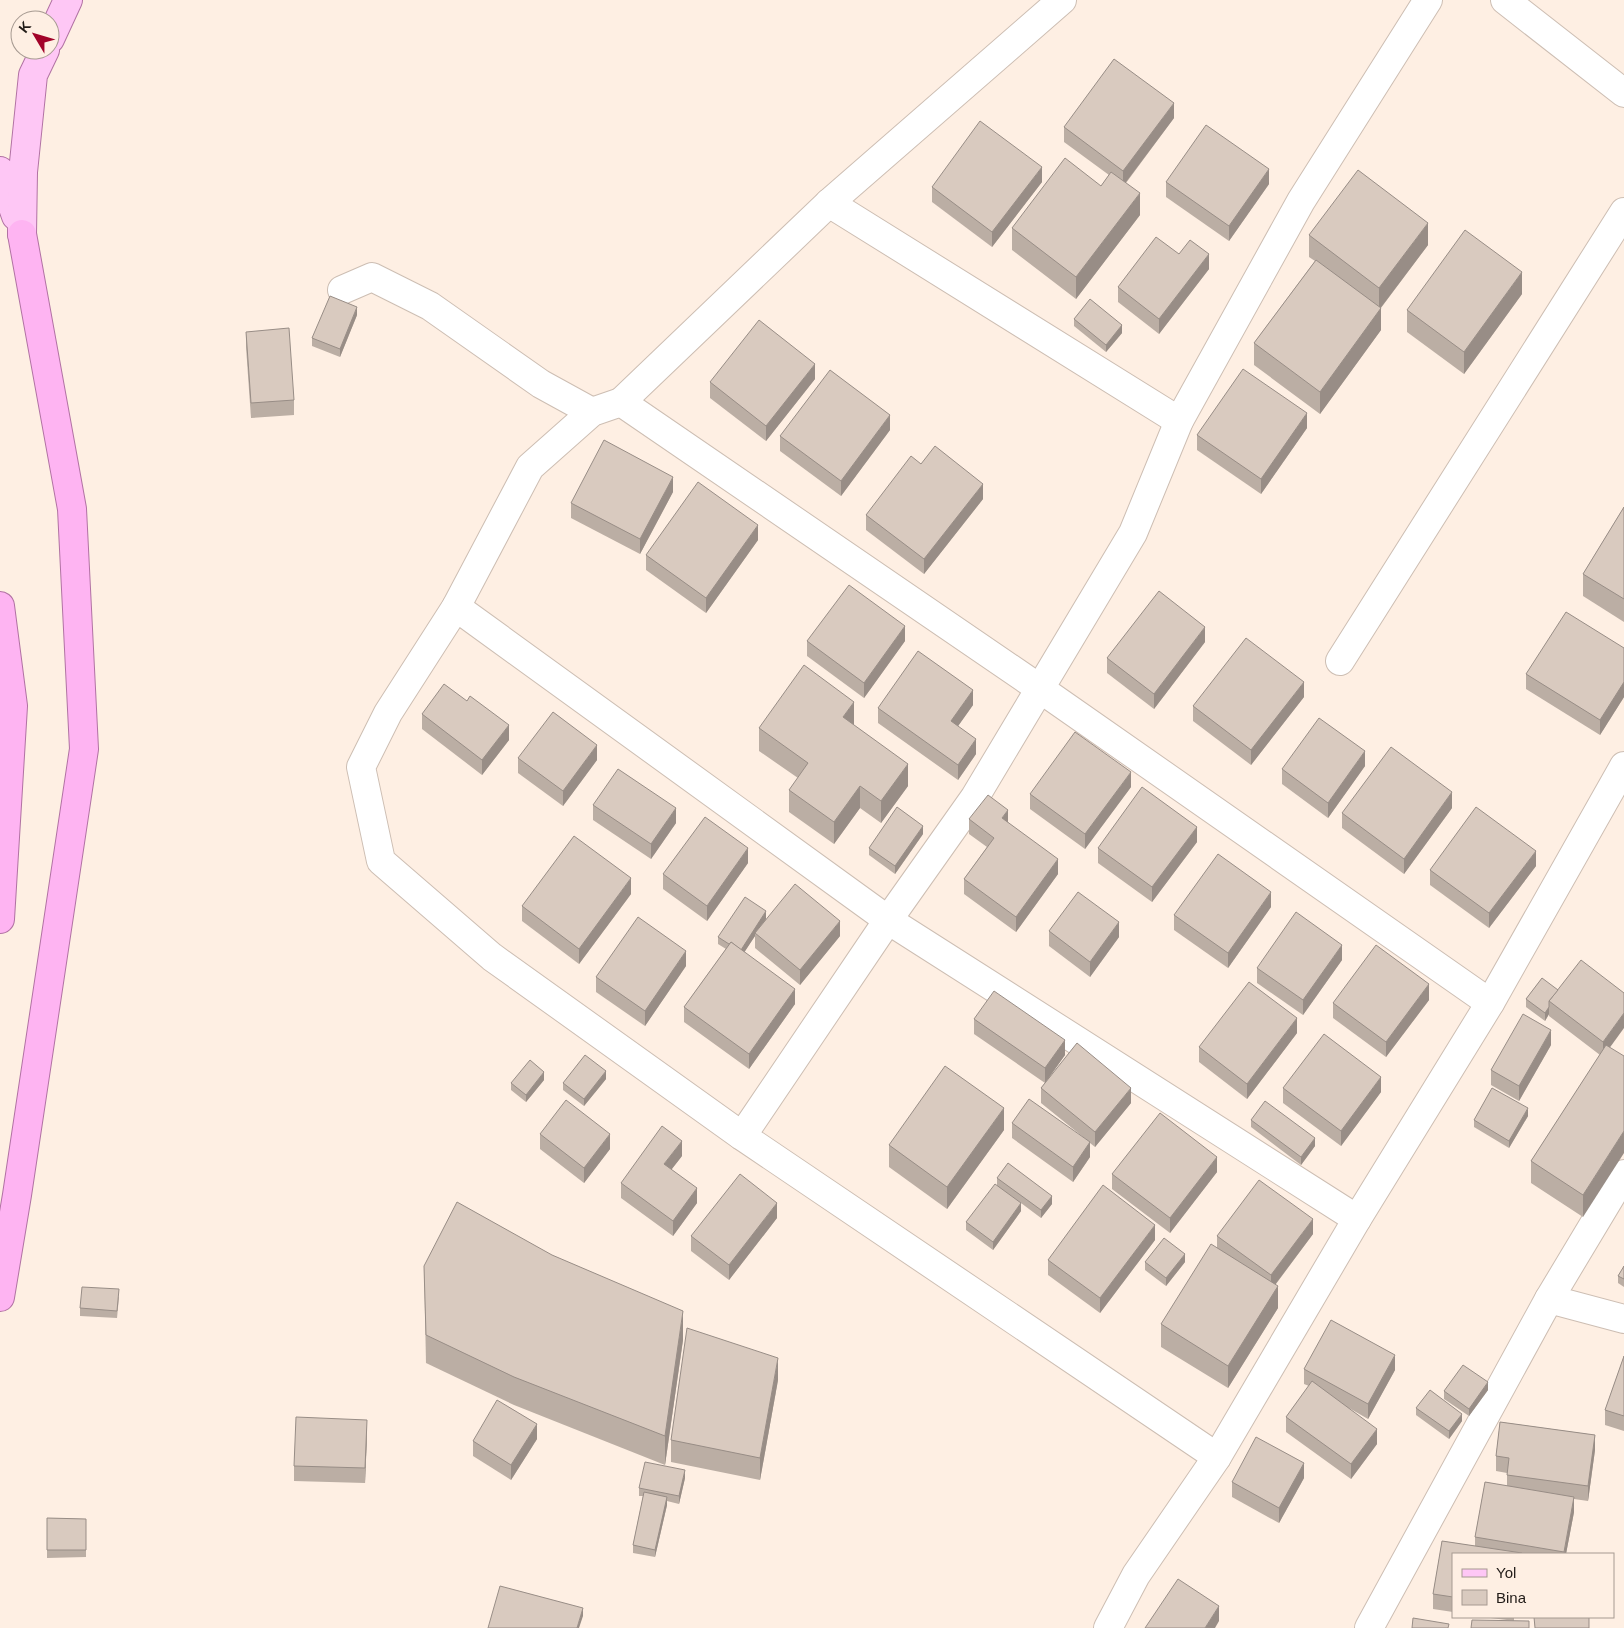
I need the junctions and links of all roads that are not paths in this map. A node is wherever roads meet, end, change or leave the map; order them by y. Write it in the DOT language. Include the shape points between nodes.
graph roads {
  1 [pos="68,0"];
  2 [pos="1062,0"];
  3 [pos="1428,0"];
  4 [pos="1505,0"];
  5 [pos="60,17"];
  6 [pos="41,60"];
  7 [pos="1624,93"];
  8 [pos="0,171"];
  9 [pos="829,203"];
  10 [pos="1624,212"];
  11 [pos="22,234"];
  12 [pos="342,290"];
  13 [pos="621,402"];
  14 [pos="592,412"];
  15 [pos="1179,421"];
  16 [pos="0,606"];
  17 [pos="456,608"];
  18 [pos="1340,661"];
  19 [pos="1039,688"];
  20 [pos="1624,766"];
  21 [pos="0,919"];
  22 [pos="888,920"];
  23 [pos="1490,1003"];
  24 [pos="742,1136"];
  25 [pos="1624,1174"];
  26 [pos="1358,1219"];
  27 [pos="0,1297"];
  28 [pos="1550,1299"];
  29 [pos="1624,1318"];
  30 [pos="1217,1458"];
  31 [pos="1108,1628"];
  32 [pos="1369,1628"];
  1 -- 5 [label="main road"];
  2 -- 9 [label="street"];
  3 -- 15 [label="street" via="1301,202"];
  4 -- 7 [label="street"];
  6 -- 11 [label="main road" via="34,75 23,172"];
  8 -- 11 [label="main road"];
  9 -- 13 [label="street"];
  9 -- 15 [label="street"];
  10 -- 18 [label="street"];
  11 -- 27 [label="highway" via="72,510 84,749"];
  12 -- 14 [label="street" via="372,277 430,306 541,384"];
  13 -- 14 [label="street"];
  13 -- 19 [label="street"];
  14 -- 17 [label="street" via="530,467"];
  15 -- 19 [label="street" via="1133,533"];
  16 -- 21 [label="highway" via="13,706"];
  17 -- 22 [label="street"];
  17 -- 24 [label="street" via="388,713 361,767 381,861 492,957"];
  19 -- 22 [label="street" via="975,796"];
  19 -- 23 [label="street"];
  20 -- 23 [label="street"];
  22 -- 24 [label="street"];
  22 -- 26 [label="street"];
  23 -- 26 [label="street"];
  24 -- 30 [label="street"];
  25 -- 28 [label="street"];
  26 -- 30 [label="street"];
  28 -- 29 [label="street"];
  28 -- 32 [label="street"];
  30 -- 31 [label="street" via="1136,1575"];
}
